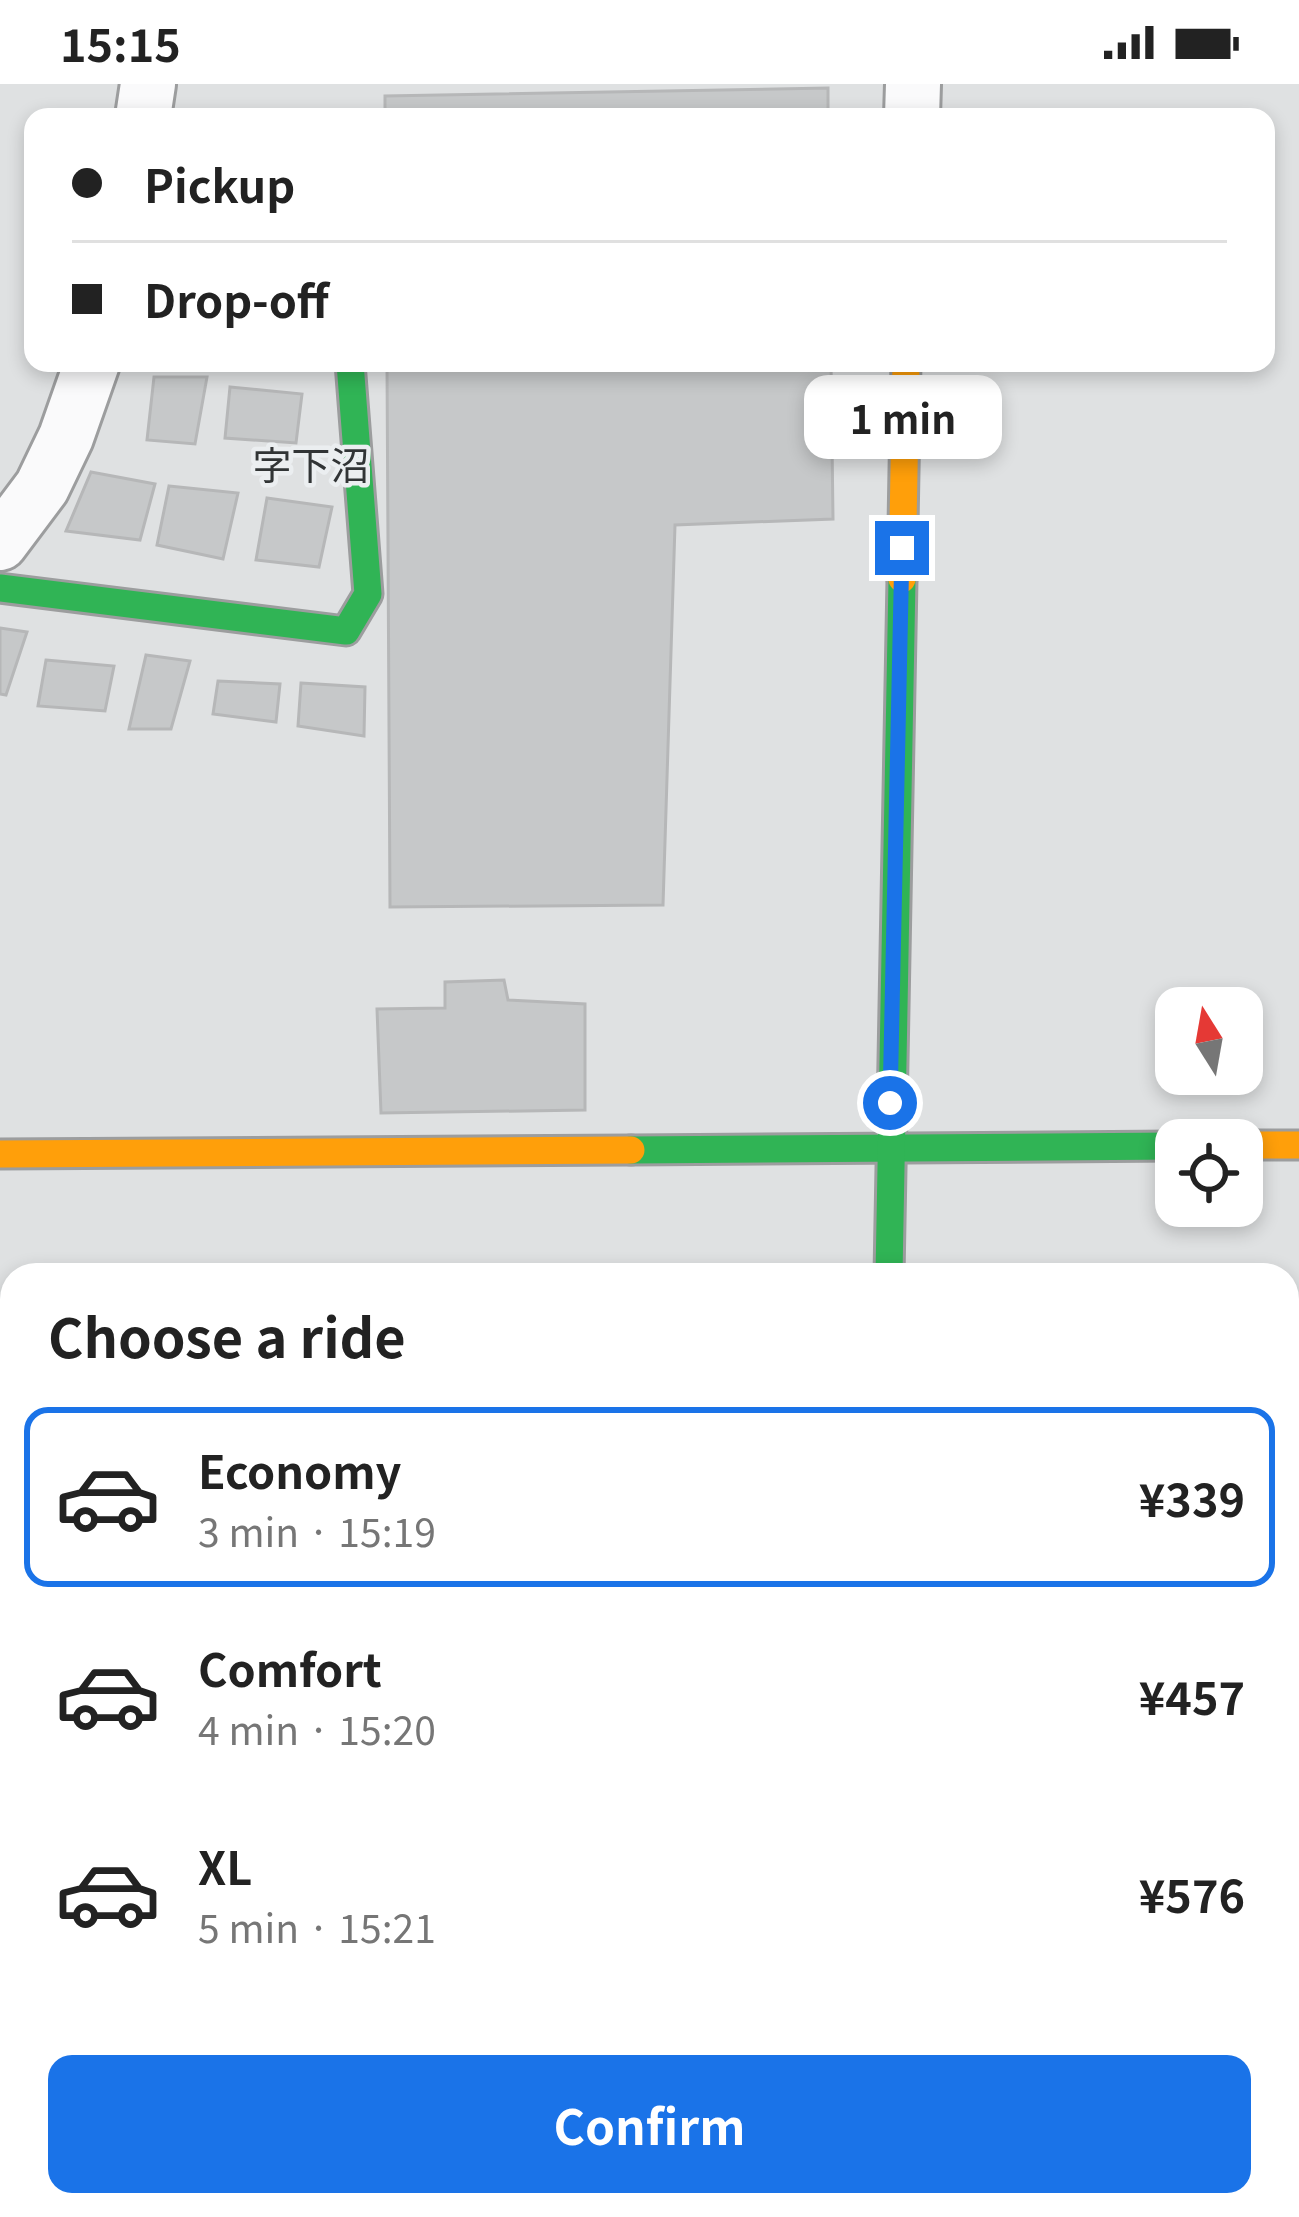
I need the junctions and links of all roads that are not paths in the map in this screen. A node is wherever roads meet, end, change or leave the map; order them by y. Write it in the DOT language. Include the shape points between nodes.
graph roads {
  1 [pos="89,372"];
  2 [pos="351,372"];
  3 [pos="906,372"];
  4 [pos="0,543"];
  5 [pos="0,588"];
  6 [pos="1299,1144"];
  7 [pos="1263,1145"];
  8 [pos="1155,1146"];
  9 [pos="889,1150"];
  10 [pos="0,1154"];
  11 [pos="889,1263"];
  1 -- 4 [label="street" via="42,487"];
  2 -- 5 [label="street" via="368,594 346,631"];
  3 -- 9 [label="street"];
  6 -- 7 [label="street"];
  8 -- 9 [label="street"];
  9 -- 10 [label="street"];
  9 -- 11 [label="street"];
}
